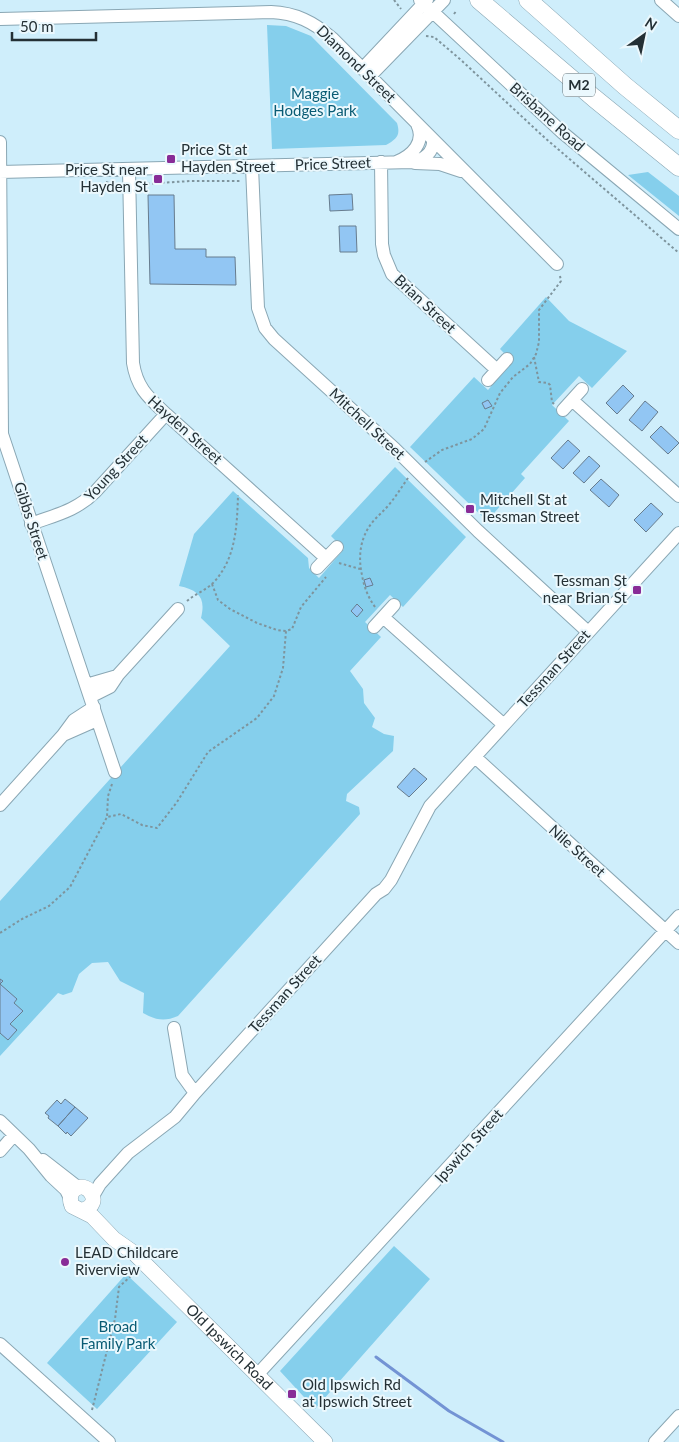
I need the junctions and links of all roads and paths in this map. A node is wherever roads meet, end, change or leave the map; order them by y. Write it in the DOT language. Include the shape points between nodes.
graph roads {
  1 [pos="394,0"];
  2 [pos="444,0"];
  3 [pos="480,0"];
  4 [pos="528,0"];
  5 [pos="661,0"];
  6 [pos="426,4"];
  7 [pos="403,12"];
  8 [pos="679,16"];
  9 [pos="0,19"];
  10 [pos="426,37"];
  11 [pos="366,72"];
  12 [pos="679,130"];
  13 [pos="427,140"];
  14 [pos="0,142"];
  15 [pos="381,162"];
  16 [pos="402,162"];
  17 [pos="252,166"];
  18 [pos="679,168"];
  19 [pos="129,170"];
  20 [pos="0,172"];
  21 [pos="468,175"];
  22 [pos="241,181"];
  23 [pos="139,184"];
  24 [pos="679,229"];
  25 [pos="679,253"];
  26 [pos="557,264"];
  27 [pos="534,357"];
  28 [pos="507,359"];
  29 [pos="497,370"];
  30 [pos="488,380"];
  31 [pos="582,389"];
  32 [pos="572,400"];
  33 [pos="563,410"];
  34 [pos="166,414"];
  35 [pos="411,474"];
  36 [pos="238,493"];
  37 [pos="679,496"];
  38 [pos="31,524"];
  39 [pos="679,533"];
  40 [pos="337,547"];
  41 [pos="332,561"];
  42 [pos="360,569"];
  43 [pos="323,571"];
  44 [pos="212,584"];
  45 [pos="394,605"];
  46 [pos="178,609"];
  47 [pos="384,617"];
  48 [pos="374,627"];
  49 [pos="286,631"];
  50 [pos="588,632"];
  51 [pos="90,696"];
  52 [pos="97,720"];
  53 [pos="504,725"];
  54 [pos="63,735"];
  55 [pos="475,757"];
  56 [pos="115,772"];
  57 [pos="0,805"];
  58 [pos="107,817"];
  59 [pos="679,916"];
  60 [pos="665,931"];
  61 [pos="0,933"];
  62 [pos="679,944"];
  63 [pos="174,1028"];
  64 [pos="195,1093"];
  65 [pos="0,1122"];
  66 [pos="14,1135"];
  67 [pos="0,1151"];
  68 [pos="83,1197"];
  69 [pos="139,1258"];
  70 [pos="0,1344"];
  71 [pos="257,1374"];
  72 [pos="679,1416"];
  73 [pos="83,1419"];
  74 [pos="108,1442"];
  75 [pos="325,1442"];
  76 [pos="655,1442"];
  1 -- 7 [label="path"];
  2 -- 6 [label="street"];
  3 -- 18 [label="highway, M2"];
  4 -- 12 [label="highway, M2"];
  5 -- 8 [label="street"];
  6 -- 11 [label="street"];
  6 -- 24 [label="street, Brisbane Road" via="563,133"];
  9 -- 11 [label="street, Diamond Street" via="261,12 291,14 310,21"];
  10 -- 25 [label="path" via="434,36 545,138"];
  11 -- 13 [label="street, Diamond Street" via="414,120"];
  13 -- 16 [label="street, Price Street" via="432,149 426,156 418,161"];
  13 -- 21 [label="street"];
  14 -- 20 [label="street, Gibbs Street"];
  15 -- 16 [label="street, Price Street"];
  15 -- 17 [label="street, Price Street"];
  15 -- 29 [label="street, Brian Street" via="382,244 392,274"];
  16 -- 21 [label="street" via="446,166"];
  17 -- 19 [label="street, Price Street"];
  17 -- 50 [label="street, Mitchell Street" via="258,308 265,328"];
  19 -- 20 [label="street, Price Street"];
  19 -- 34 [label="street, Hayden Street" via="133,363 141,388"];
  20 -- 38 [label="street, Gibbs Street" via="2,434"];
  21 -- 26 [label="street"];
  22 -- 23 [label="path"];
  27 -- 33 [label="path" via="539,382 550,385 552,402"];
  28 -- 29 [label="street"];
  29 -- 30 [label="street"];
  31 -- 32 [label="street"];
  32 -- 33 [label="street"];
  32 -- 37 [label="street"];
  34 -- 38 [label="street, Young Street" via="83,503 70,511"];
  34 -- 41 [label="street, Hayden Street"];
  35 -- 42 [label="path" via="363,537"];
  36 -- 44 [label="path" via="237,533 233,548"];
  38 -- 51 [label="street, Gibbs Street"];
  39 -- 50 [label="street, Tessman Street"];
  40 -- 41 [label="street"];
  41 -- 42 [label="path"];
  41 -- 43 [label="street"];
  42 -- 47 [label="path" via="370,600"];
  43 -- 49 [label="path" via="318,588 301,607 292,629"];
  44 -- 46 [label="path"];
  44 -- 49 [label="path" via="220,603 257,623"];
  45 -- 47 [label="street"];
  46 -- 51 [label="street" via="119,673"];
  47 -- 48 [label="street"];
  47 -- 53 [label="street"];
  49 -- 58 [label="path" via="283,668 274,696 257,718 208,752 158,828 142,825 121,814"];
  50 -- 53 [label="street, Tessman Street"];
  51 -- 52 [label="street, Gibbs Street"];
  51 -- 54 [label="street"];
  52 -- 54 [label="street"];
  52 -- 56 [label="street, Gibbs Street"];
  53 -- 55 [label="street, Tessman Street"];
  54 -- 57 [label="street"];
  55 -- 60 [label="street, Nile Street"];
  55 -- 64 [label="street, Tessman Street" via="430,806 384,889"];
  56 -- 58 [label="path" via="108,796"];
  58 -- 61 [label="path" via="70,887 49,906"];
  59 -- 60 [label="street, Ipswich Street"];
  60 -- 62 [label="street, Nile Street"];
  60 -- 71 [label="street, Ipswich Street"];
  63 -- 64 [label="street" via="182,1076"];
  64 -- 68 [label="street, Tessman Street" via="135,1138 94,1179"];
  65 -- 66 [label="street, Old Ipswich Road"];
  66 -- 67 [label="street"];
  66 -- 68 [label="street, Old Ipswich Road"];
  68 -- 69 [label="main road, Old Ipswich Road" via="122,1235"];
  69 -- 71 [label="main road, Old Ipswich Road"];
  69 -- 73 [label="path" via="119,1287 116,1319 93,1409"];
  70 -- 73 [label="street"];
  71 -- 75 [label="main road, Old Ipswich Road"];
  72 -- 76 [label="street"];
  73 -- 74 [label="street"];
}
